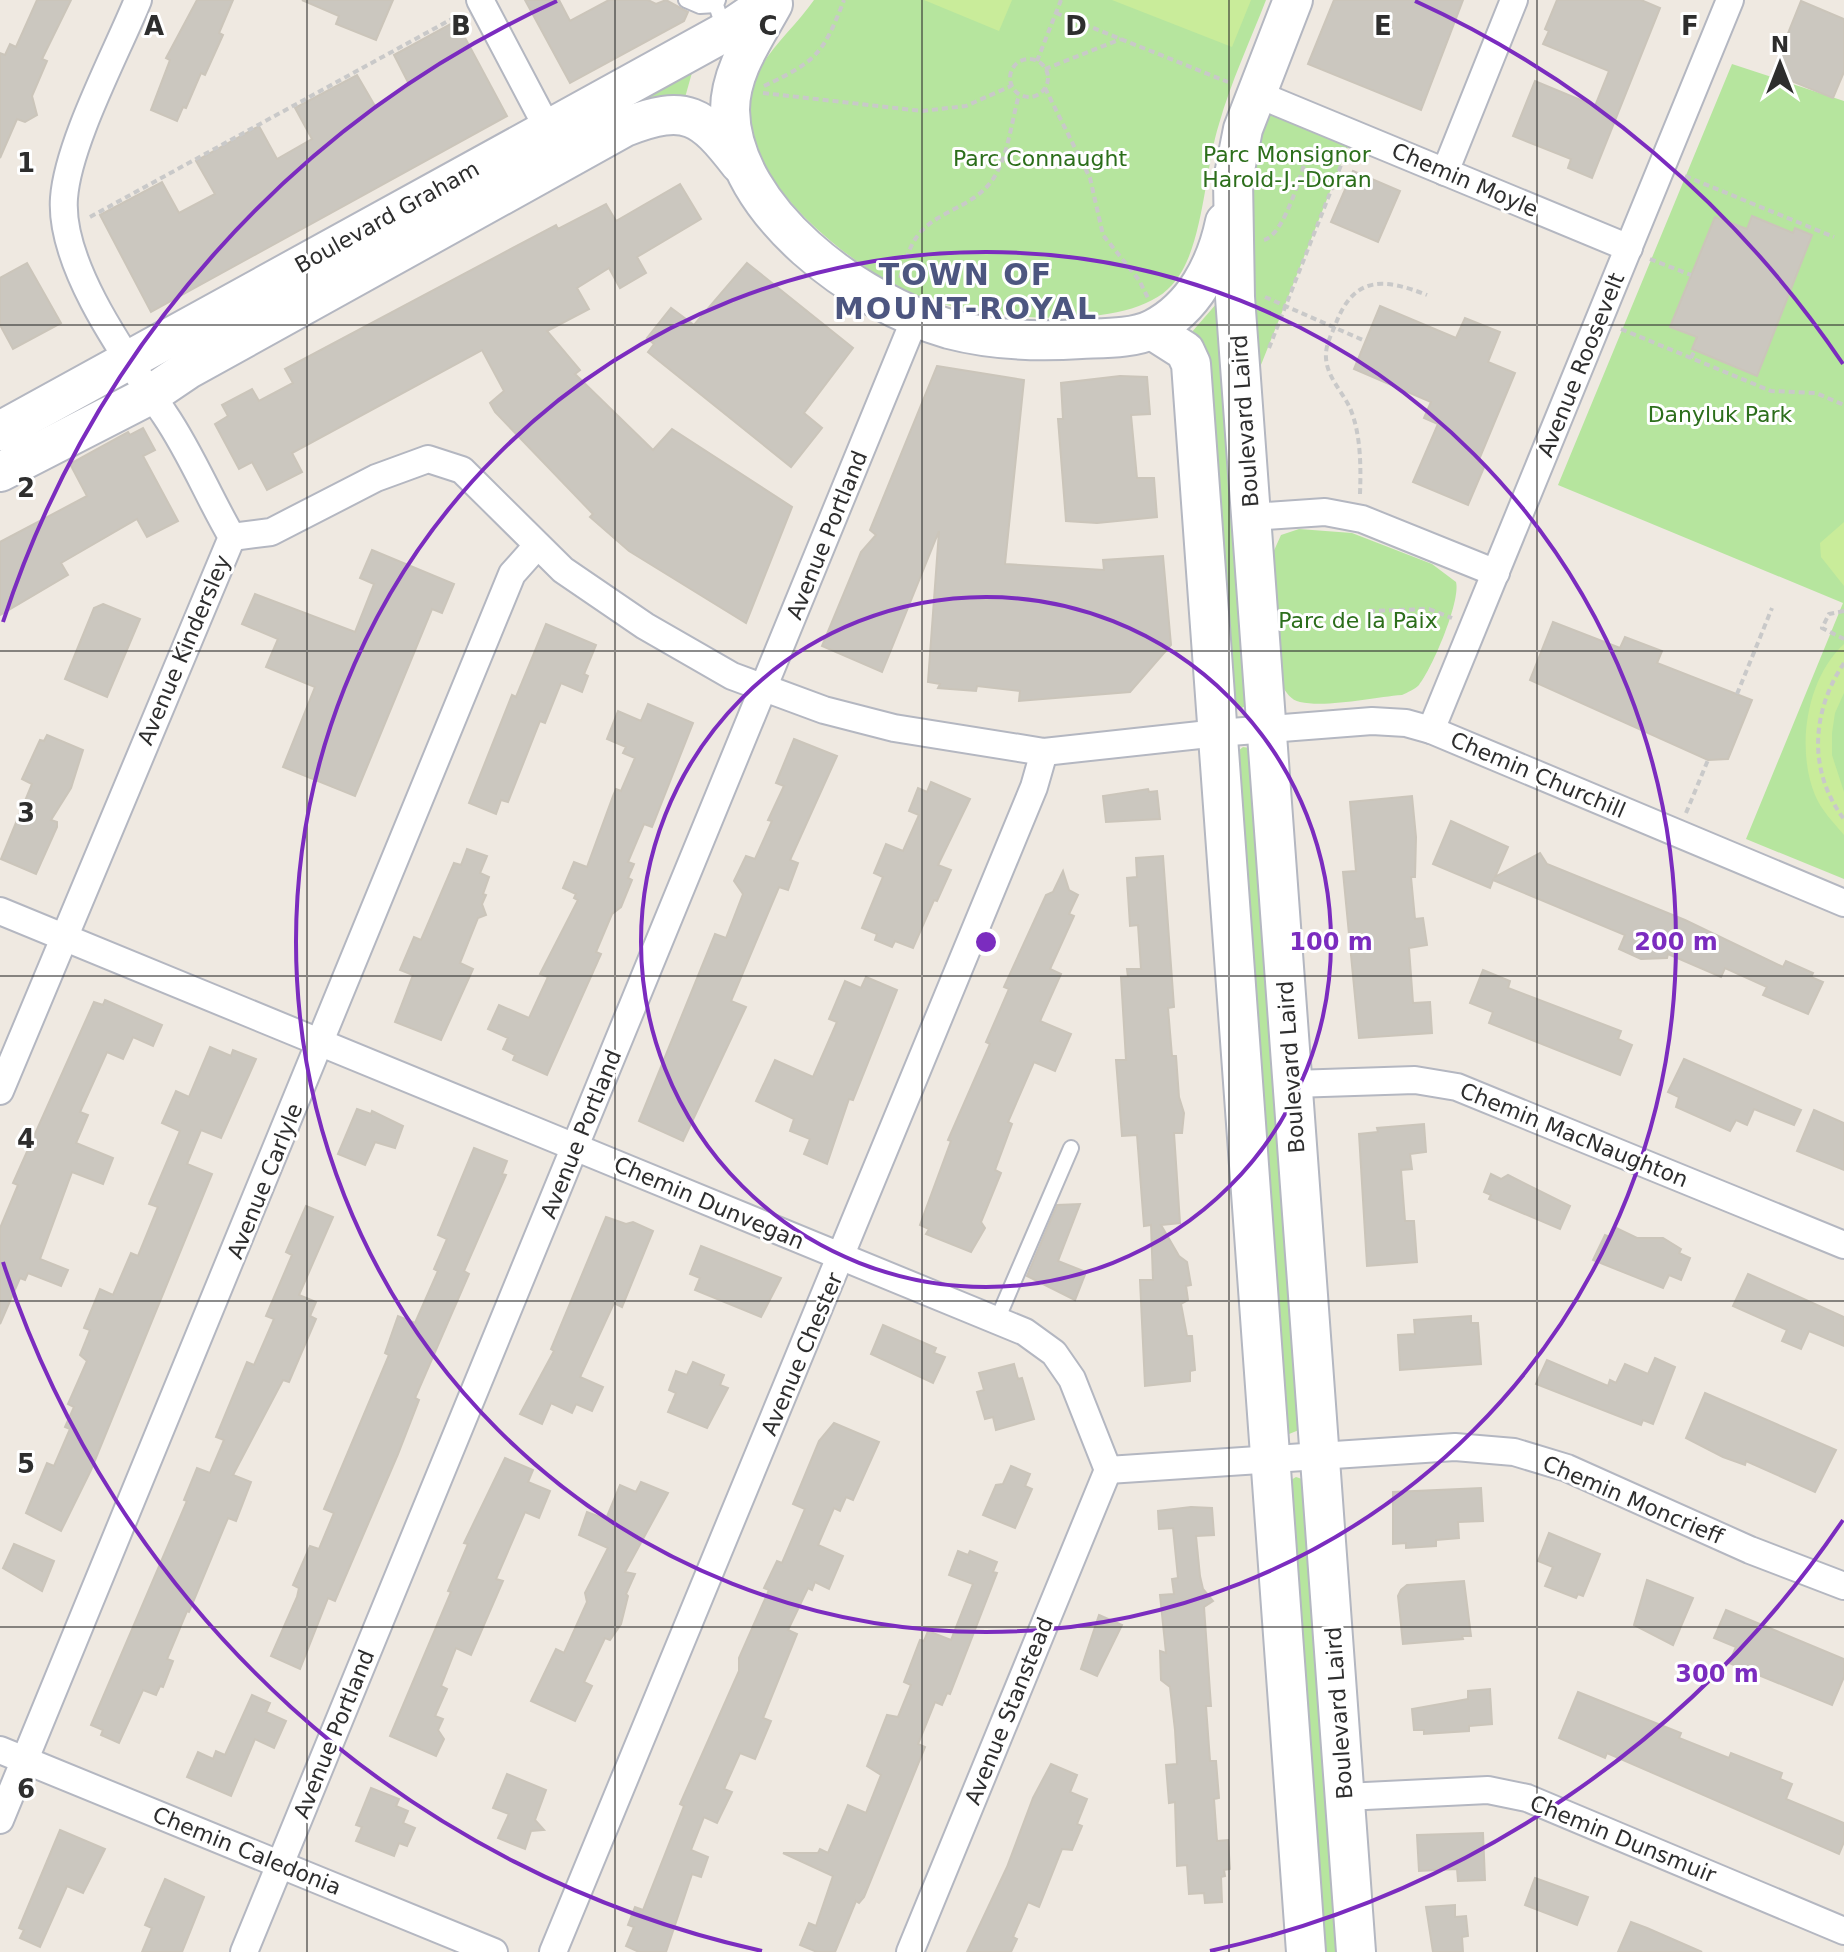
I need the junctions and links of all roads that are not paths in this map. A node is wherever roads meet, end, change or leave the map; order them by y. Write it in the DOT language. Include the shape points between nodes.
graph roads {
  1 [pos="138,0"];
  2 [pos="686,0"];
  3 [pos="774,0"];
  4 [pos="1293,0"];
  5 [pos="1514,0"];
  6 [pos="1730,0"];
  7 [pos="472,7"];
  8 [pos="720,12"];
  9 [pos="1257,94"];
  10 [pos="548,129"];
  11 [pos="740,164"];
  12 [pos="1445,172"];
  13 [pos="1233,180"];
  14 [pos="1638,253"];
  15 [pos="906,302"];
  16 [pos="1151,320"];
  17 [pos="129,360"];
  18 [pos="150,395"];
  19 [pos="0,431"];
  20 [pos="0,472"];
  21 [pos="1252,517"];
  22 [pos="232,537"];
  23 [pos="536,547"];
  24 [pos="1496,573"];
  25 [pos="765,689"];
  26 [pos="1267,729"];
  27 [pos="1431,730"];
  28 [pos="1218,733"];
  29 [pos="1044,752"];
  30 [pos="1844,903"];
  31 [pos="0,911"];
  32 [pos="63,937"];
  33 [pos="322,1042"];
  34 [pos="1293,1084"];
  35 [pos="0,1091"];
  36 [pos="575,1147"];
  37 [pos="1071,1148"];
  38 [pos="1844,1245"];
  39 [pos="842,1259"];
  40 [pos="997,1320"];
  41 [pos="1320,1454"];
  42 [pos="1270,1458"];
  43 [pos="1108,1470"];
  44 [pos="1844,1586"];
  45 [pos="0,1750"];
  46 [pos="25,1760"];
  47 [pos="1345,1797"];
  48 [pos="0,1820"];
  49 [pos="280,1866"];
  50 [pos="1844,1931"];
  51 [pos="244,1952"];
  52 [pos="494,1952"];
  53 [pos="553,1952"];
  54 [pos="910,1952"];
  55 [pos="1306,1952"];
  56 [pos="1356,1952"];
  1 -- 17 [label="street, Avenue Kindersley" via="70,161 64,211 70,251"];
  2 -- 8 [label="lane"];
  3 -- 8 [label="street, Boulevard Graham"];
  3 -- 11 [label="street" via="733,88 732,127"];
  4 -- 9 [label="street, Boulevard Laird"];
  5 -- 12 [label="street"];
  6 -- 14 [label="street, Avenue Roosevelt"];
  7 -- 10 [label="street"];
  8 -- 10 [label="street, Boulevard Graham"];
  9 -- 12 [label="street, Chemin Moyle"];
  9 -- 13 [label="street, Boulevard Laird" via="1243,129"];
  10 -- 17 [label="street, Boulevard Graham"];
  11 -- 15 [label="street" via="787,231 844,275"];
  11 -- 18 [label="street, Boulevard Graham" via="711,128 685,115 665,114 636,123"];
  12 -- 14 [label="street, Chemin Moyle"];
  13 -- 16 [label="street" via="1219,249 1205,278 1184,306"];
  13 -- 21 [label="street, Boulevard Laird"];
  14 -- 24 [label="street, Avenue Roosevelt"];
  15 -- 16 [label="street" via="983,336 1047,341 1117,337"];
  15 -- 25 [label="street, Avenue Portland"];
  16 -- 28 [label="street" via="1185,351 1191,364"];
  17 -- 18 [label="street, Avenue Kindersley"];
  17 -- 19 [label="street, Boulevard Graham"];
  18 -- 20 [label="street, Boulevard Graham"];
  18 -- 22 [label="street, Avenue Kindersley"];
  21 -- 24 [label="street" via="1325,512 1362,519"];
  21 -- 26 [label="street, Boulevard Laird"];
  22 -- 23 [label="street, Chemin Churchill" via="271,532 376,478 428,459 462,470"];
  22 -- 32 [label="street, Avenue Kindersley"];
  23 -- 25 [label="street, Chemin Churchill" via="645,626"];
  23 -- 33 [label="street, Avenue Carlyle" via="512,574"];
  24 -- 27 [label="street, Avenue Roosevelt"];
  25 -- 29 [label="street, Chemin Churchill" via="894,728"];
  25 -- 36 [label="street, Avenue Portland"];
  26 -- 27 [label="street, Chemin Churchill" via="1390,721"];
  26 -- 28 [label="street, Chemin Churchill"];
  26 -- 34 [label="street, Boulevard Laird"];
  27 -- 30 [label="street, Chemin Churchill"];
  28 -- 29 [label="street, Chemin Churchill"];
  28 -- 42 [label="street"];
  29 -- 39 [label="street, Avenue Chester"];
  31 -- 32 [label="street, Chemin Dunvegan"];
  32 -- 33 [label="street, Chemin Dunvegan"];
  32 -- 35 [label="street, Avenue Kindersley"];
  33 -- 36 [label="street, Chemin Dunvegan"];
  33 -- 46 [label="street, Avenue Carlyle"];
  34 -- 38 [label="street, Chemin MacNaughton" via="1415,1080 1457,1087"];
  34 -- 41 [label="street, Boulevard Laird"];
  36 -- 39 [label="street, Chemin Dunvegan"];
  36 -- 49 [label="street, Avenue Portland"];
  37 -- 40 [label="lane"];
  39 -- 40 [label="street, Chemin Dunvegan"];
  39 -- 53 [label="street, Avenue Chester"];
  40 -- 43 [label="street, Chemin Dunvegan" via="1054,1353 1072,1379"];
  41 -- 42 [label="street"];
  41 -- 44 [label="street, Chemin Moncrieff" via="1455,1447 1514,1452 1567,1468"];
  41 -- 47 [label="street, Boulevard Laird"];
  42 -- 43 [label="street"];
  42 -- 55 [label="street"];
  43 -- 54 [label="street, Avenue Stanstead"];
  45 -- 46 [label="street, Chemin Caledonia"];
  46 -- 48 [label="street, Avenue Carlyle"];
  46 -- 49 [label="street, Chemin Caledonia"];
  47 -- 50 [label="street, Chemin Dunsmuir" via="1488,1790 1527,1798"];
  47 -- 56 [label="street, Boulevard Laird"];
  49 -- 51 [label="street, Avenue Portland"];
  49 -- 52 [label="street, Chemin Caledonia"];
}
